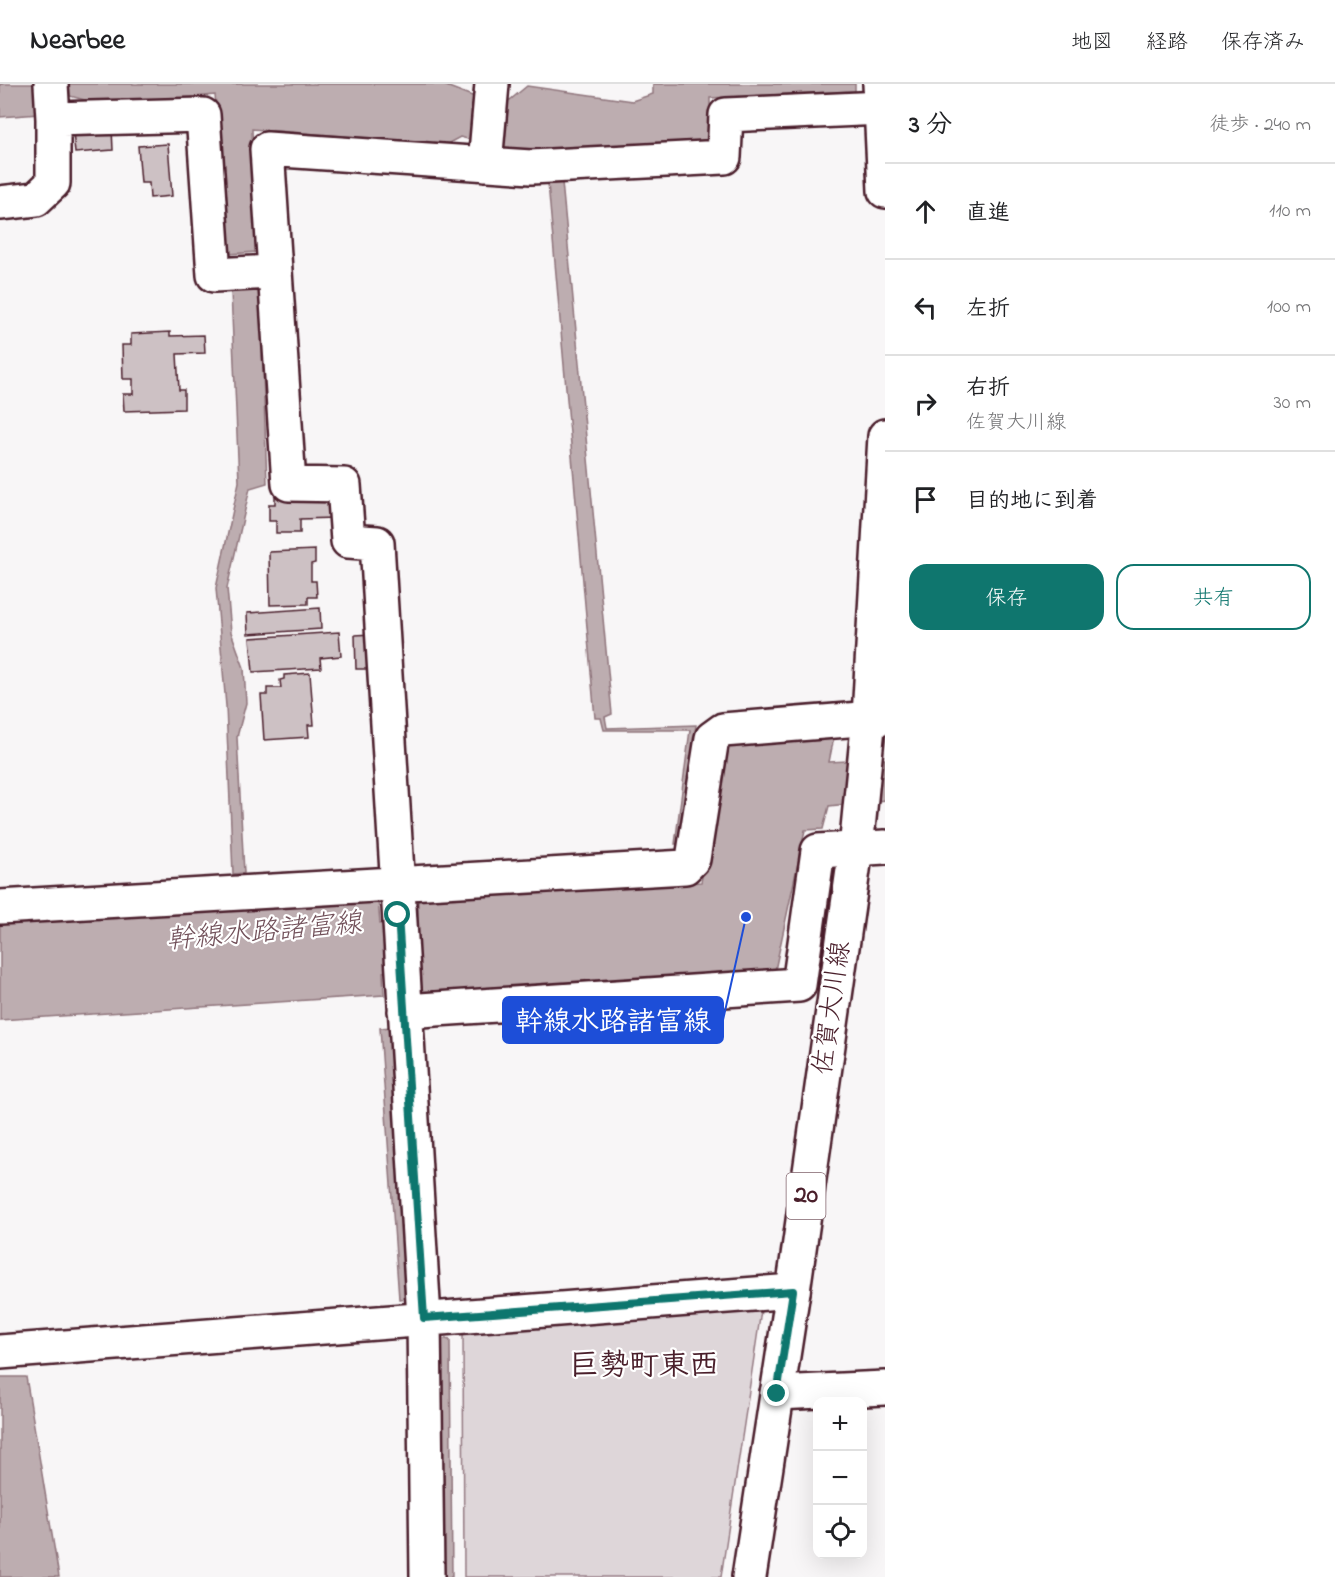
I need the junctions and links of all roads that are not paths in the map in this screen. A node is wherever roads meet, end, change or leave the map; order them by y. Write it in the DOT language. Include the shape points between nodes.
graph roads {
  1 [pos="51,84"];
  2 [pos="492,84"];
  3 [pos="881,96"];
  4 [pos="53,119"];
  5 [pos="485,164"];
  6 [pos="885,191"];
  7 [pos="0,203"];
  8 [pos="274,272"];
  9 [pos="885,436"];
  10 [pos="877,717"];
  11 [pos="870,848"];
  12 [pos="398,899"];
  13 [pos="0,907"];
  14 [pos="405,1011"];
  15 [pos="793,1291"];
  16 [pos="424,1318"];
  17 [pos="0,1352"];
  18 [pos="885,1388"];
  19 [pos="777,1394"];
  20 [pos="427,1577"];
  21 [pos="749,1577"];
  1 -- 4 [label="street"];
  2 -- 5 [label="street"];
  3 -- 5 [label="street" via="726,115 724,157 531,166"];
  3 -- 6 [label="street"];
  4 -- 7 [label="street" via="53,183 36,198"];
  4 -- 8 [label="street" via="203,114 214,275"];
  5 -- 8 [label="street" via="267,149"];
  8 -- 12 [label="street" via="289,484 344,485 348,541 377,543"];
  9 -- 10 [label="street, 佐賀大川線 / 20"];
  10 -- 11 [label="street, 佐賀大川線 / 20" via="866,752 860,814"];
  10 -- 12 [label="street" via="723,730 712,738 693,859 685,867"];
  11 -- 14 [label="street" via="818,851 799,985"];
  11 -- 15 [label="street, 佐賀大川線 / 20"];
  12 -- 13 [label="street"];
  12 -- 14 [label="street"];
  14 -- 16 [label="street"];
  15 -- 16 [label="street"];
  15 -- 19 [label="street, 佐賀大川線 / 20"];
  16 -- 17 [label="street"];
  16 -- 20 [label="street"];
  18 -- 19 [label="street"];
  19 -- 21 [label="street, 佐賀大川線 / 20"];
}
